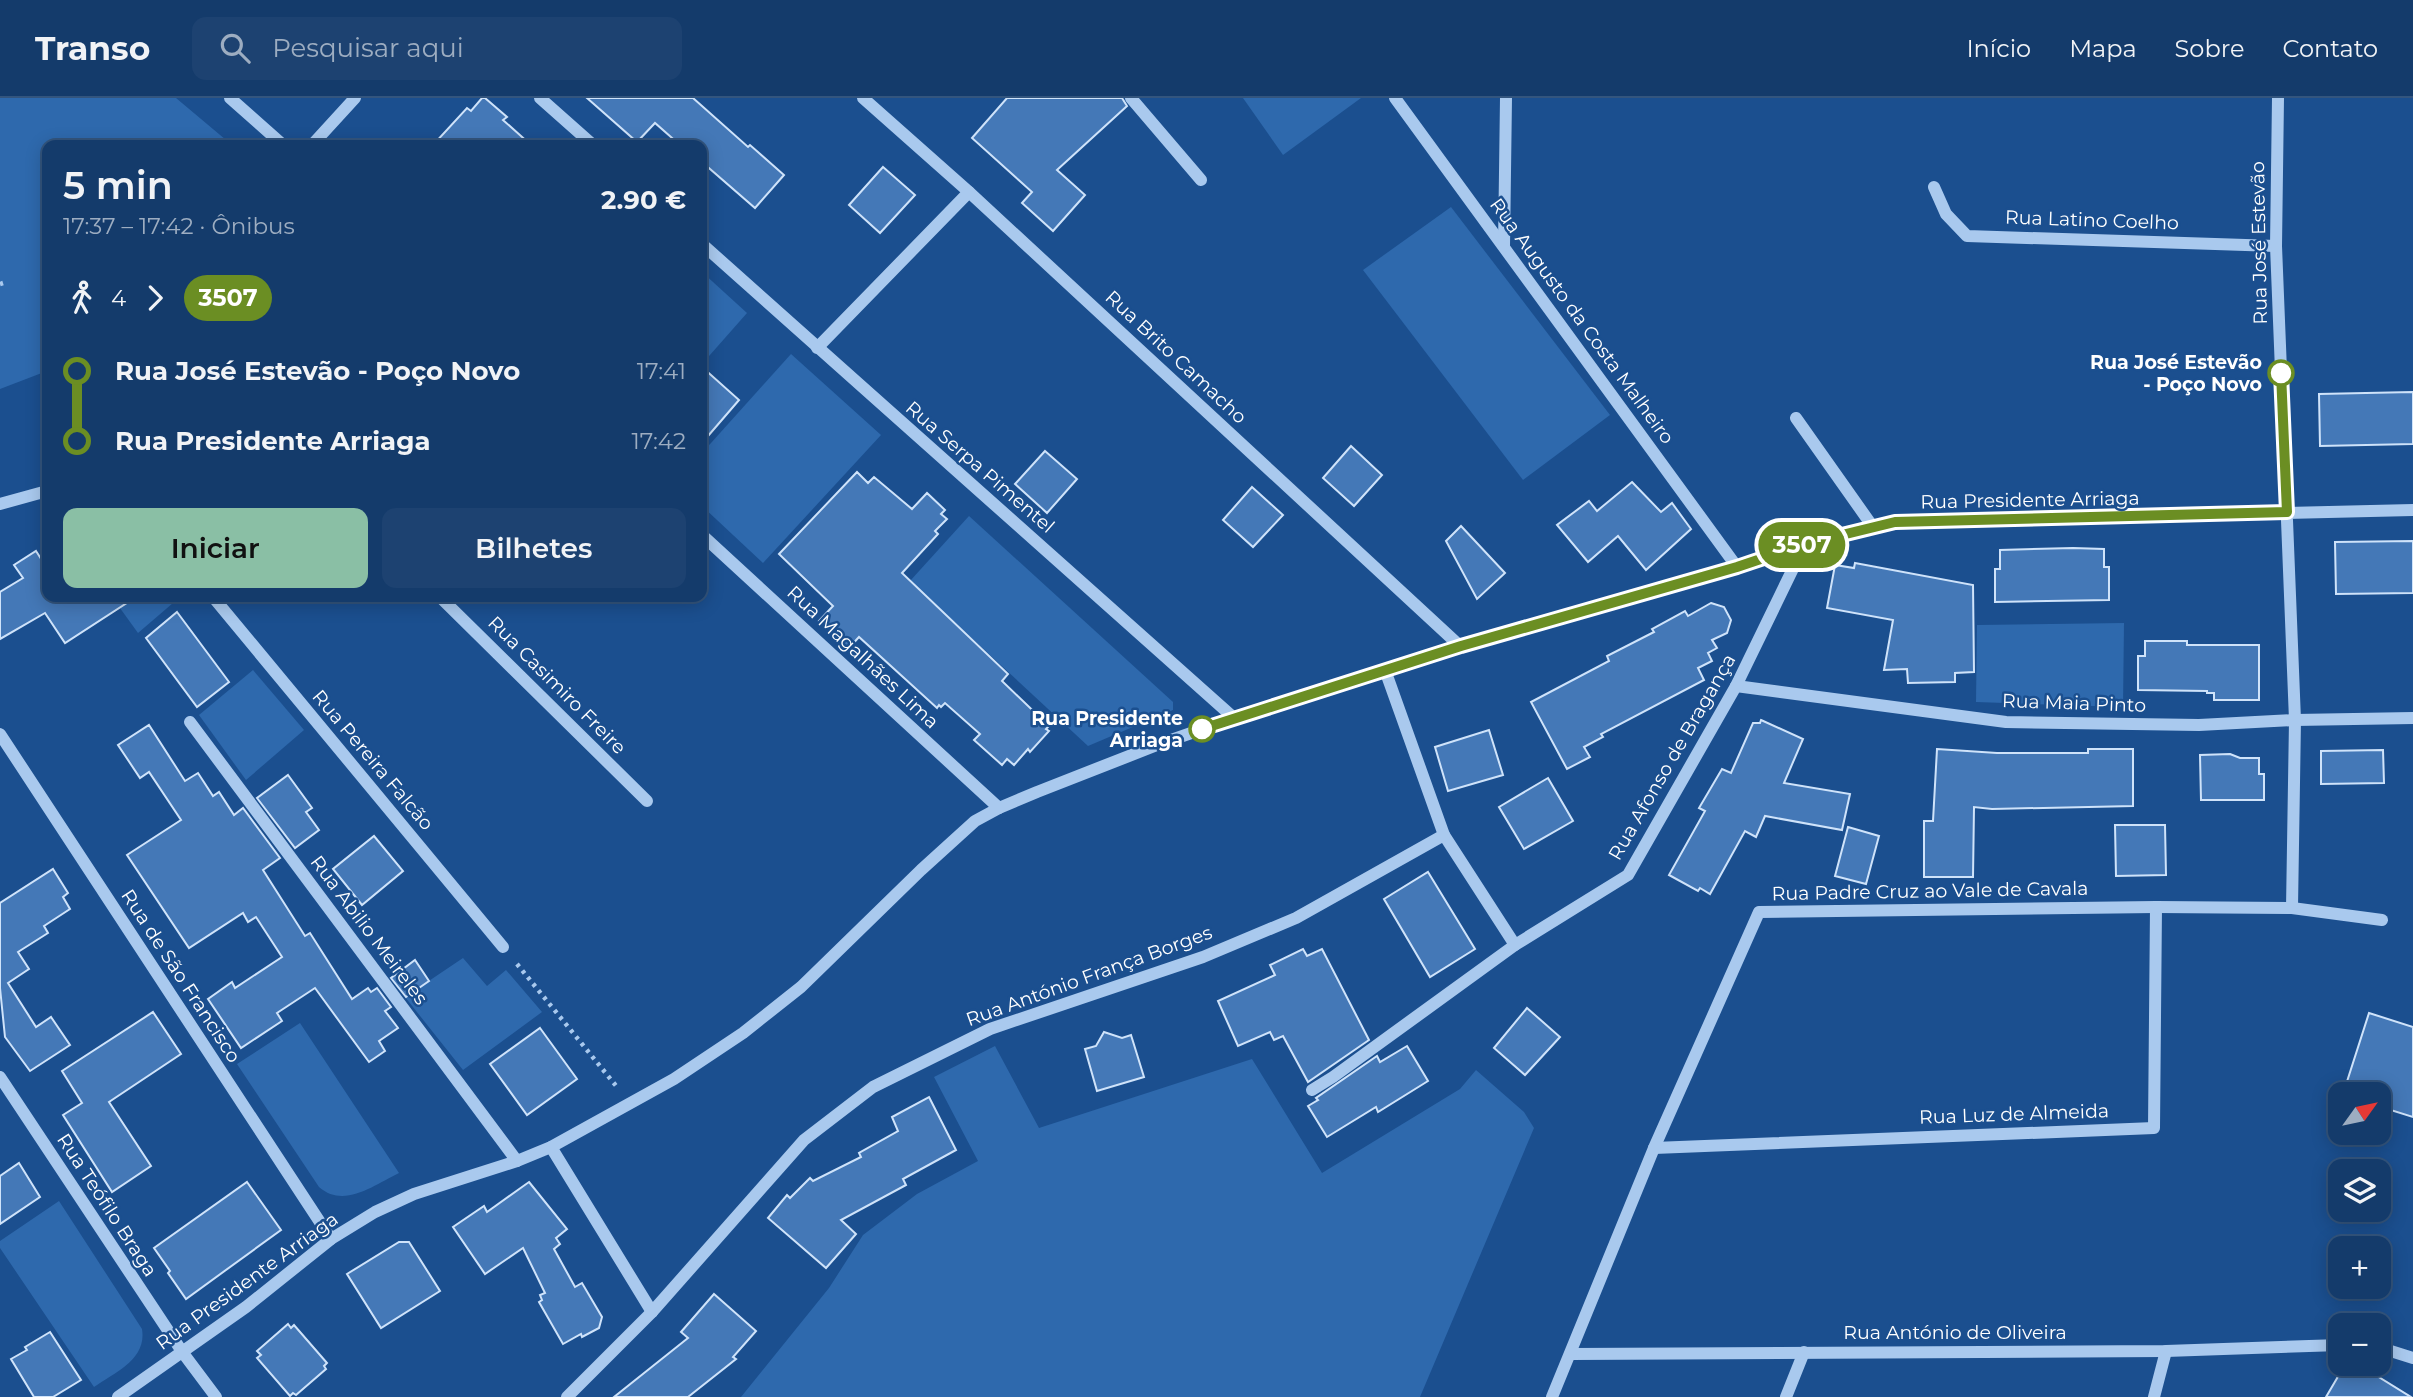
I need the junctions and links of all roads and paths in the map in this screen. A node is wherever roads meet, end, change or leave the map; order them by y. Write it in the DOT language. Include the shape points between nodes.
graph roads {
  1 [pos="230,98"];
  2 [pos="355,98"];
  3 [pos="540,98"];
  4 [pos="863,98"];
  5 [pos="1131,98"];
  6 [pos="1395,98"];
  7 [pos="1506,98"];
  8 [pos="2278,98"];
  9 [pos="277,140"];
  10 [pos="317,140"];
  11 [pos="587,140"];
  12 [pos="1202,180"];
  13 [pos="1934,187"];
  14 [pos="969,192"];
  15 [pos="1504,246"];
  16 [pos="2276,246"];
  17 [pos="707,249"];
  18 [pos="817,348"];
  19 [pos="1797,418"];
  20 [pos="42,492"];
  21 [pos="0,504"];
  22 [pos="2413,510"];
  23 [pos="2287,512"];
  24 [pos="1873,527"];
  25 [pos="707,540"];
  26 [pos="1805,544"];
  27 [pos="1737,567"];
  28 [pos="217,602"];
  29 [pos="445,602"];
  30 [pos="1461,646"];
  31 [pos="1385,670"];
  32 [pos="1736,686"];
  33 [pos="1234,718"];
  34 [pos="2413,718"];
  35 [pos="2294,720"];
  36 [pos="190,722"];
  37 [pos="0,734"];
  38 [pos="647,801"];
  39 [pos="999,808"];
  40 [pos="1444,835"];
  41 [pos="2157,906"];
  42 [pos="2292,908"];
  43 [pos="2382,920"];
  44 [pos="1515,945"];
  45 [pos="503,947"];
  46 [pos="0,1077"];
  47 [pos="1312,1090"];
  48 [pos="631,1104"];
  49 [pos="551,1147"];
  50 [pos="1654,1148"];
  51 [pos="517,1161"];
  52 [pos="331,1239"];
  53 [pos="653,1312"];
  54 [pos="2328,1345"];
  55 [pos="2166,1350"];
  56 [pos="2391,1350"];
  57 [pos="1804,1352"];
  58 [pos="183,1353"];
  59 [pos="1571,1354"];
  60 [pos="2413,1358"];
  61 [pos="118,1397"];
  62 [pos="216,1397"];
  63 [pos="567,1397"];
  64 [pos="1552,1397"];
  65 [pos="1786,1397"];
  66 [pos="2154,1397"];
  1 -- 9 [label="street"];
  2 -- 10 [label="street"];
  3 -- 11 [label="street"];
  4 -- 14 [label="street, Rua Brito Camacho"];
  5 -- 12 [label="street"];
  6 -- 15 [label="street, Rua Augusto da Costa Malheiro"];
  7 -- 15 [label="street"];
  8 -- 16 [label="street, Rua José Estevão"];
  13 -- 16 [label="street, Rua Latino Coelho" via="1946,214 1968,236"];
  14 -- 18 [label="street"];
  14 -- 30 [label="street, Rua Brito Camacho"];
  15 -- 27 [label="street, Rua Augusto da Costa Malheiro"];
  16 -- 23 [label="street, Rua José Estevão"];
  17 -- 18 [label="street, Rua Serpa Pimentel"];
  18 -- 33 [label="street, Rua Serpa Pimentel"];
  19 -- 24 [label="street"];
  20 -- 21 [label="street"];
  22 -- 23 [label="street, Rua Presidente Arriaga"];
  23 -- 24 [label="street, Rua Presidente Arriaga" via="1895,522"];
  23 -- 35 [label="street"];
  24 -- 26 [label="street, Rua Presidente Arriaga"];
  25 -- 39 [label="street, Rua Magalhães Lima"];
  26 -- 27 [label="street, Rua Presidente Arriaga"];
  26 -- 32 [label="street, Rua Afonso de Bragança"];
  27 -- 30 [label="street, Rua Presidente Arriaga"];
  28 -- 45 [label="street, Rua Pereira Falcão"];
  29 -- 38 [label="street, Rua Casimiro Freire"];
  30 -- 31 [label="street, Rua Presidente Arriaga"];
  31 -- 33 [label="street, Rua Presidente Arriaga"];
  31 -- 40 [label="street"];
  32 -- 35 [label="street, Rua Maia Pinto" via="2006,722 2199,725"];
  32 -- 44 [label="street, Rua Afonso de Bragança" via="1628,875"];
  33 -- 39 [label="street, Rua Presidente Arriaga"];
  34 -- 35 [label="street, Rua Maia Pinto"];
  35 -- 42 [label="street"];
  36 -- 51 [label="street, Rua Abilio Meireles"];
  37 -- 52 [label="street, Rua de São Francisco"];
  39 -- 48 [label="street, Rua Presidente Arriaga" via="953,839 801,986 743,1033"];
  40 -- 44 [label="street"];
  40 -- 53 [label="street, Rua António França Borges" via="1296,918 1203,957 989,1029 873,1087 804,1140"];
  41 -- 42 [label="street, Rua Padre Cruz ao Vale de Cavala"];
  41 -- 50 [label="street, Rua Padre Cruz ao Vale de Cavala" via="1759,912"];
  41 -- 50 [label="street, Rua Luz de Almeida" via="2154,1128"];
  42 -- 43 [label="street, Rua Padre Cruz ao Vale de Cavala"];
  44 -- 47 [label="street, Rua Afonso de Bragança"];
  45 -- 48 [label="path"];
  46 -- 58 [label="street, Rua Teófilo Braga"];
  48 -- 49 [label="street, Rua Presidente Arriaga"];
  49 -- 51 [label="street, Rua Presidente Arriaga"];
  49 -- 53 [label="street"];
  50 -- 59 [label="street, Rua Padre Cruz ao Vale de Cavala"];
  51 -- 52 [label="street, Rua Presidente Arriaga" via="414,1194"];
  52 -- 58 [label="street, Rua Presidente Arriaga"];
  53 -- 63 [label="street, Rua António França Borges"];
  54 -- 55 [label="street, Rua António de Oliveira"];
  55 -- 57 [label="street, Rua António de Oliveira"];
  55 -- 66 [label="street"];
  56 -- 60 [label="street"];
  57 -- 59 [label="street, Rua António de Oliveira"];
  57 -- 65 [label="street"];
  58 -- 61 [label="street, Rua Presidente Arriaga"];
  58 -- 62 [label="street, Rua Teófilo Braga"];
  59 -- 64 [label="street, Rua Padre Cruz ao Vale de Cavala"];
}
